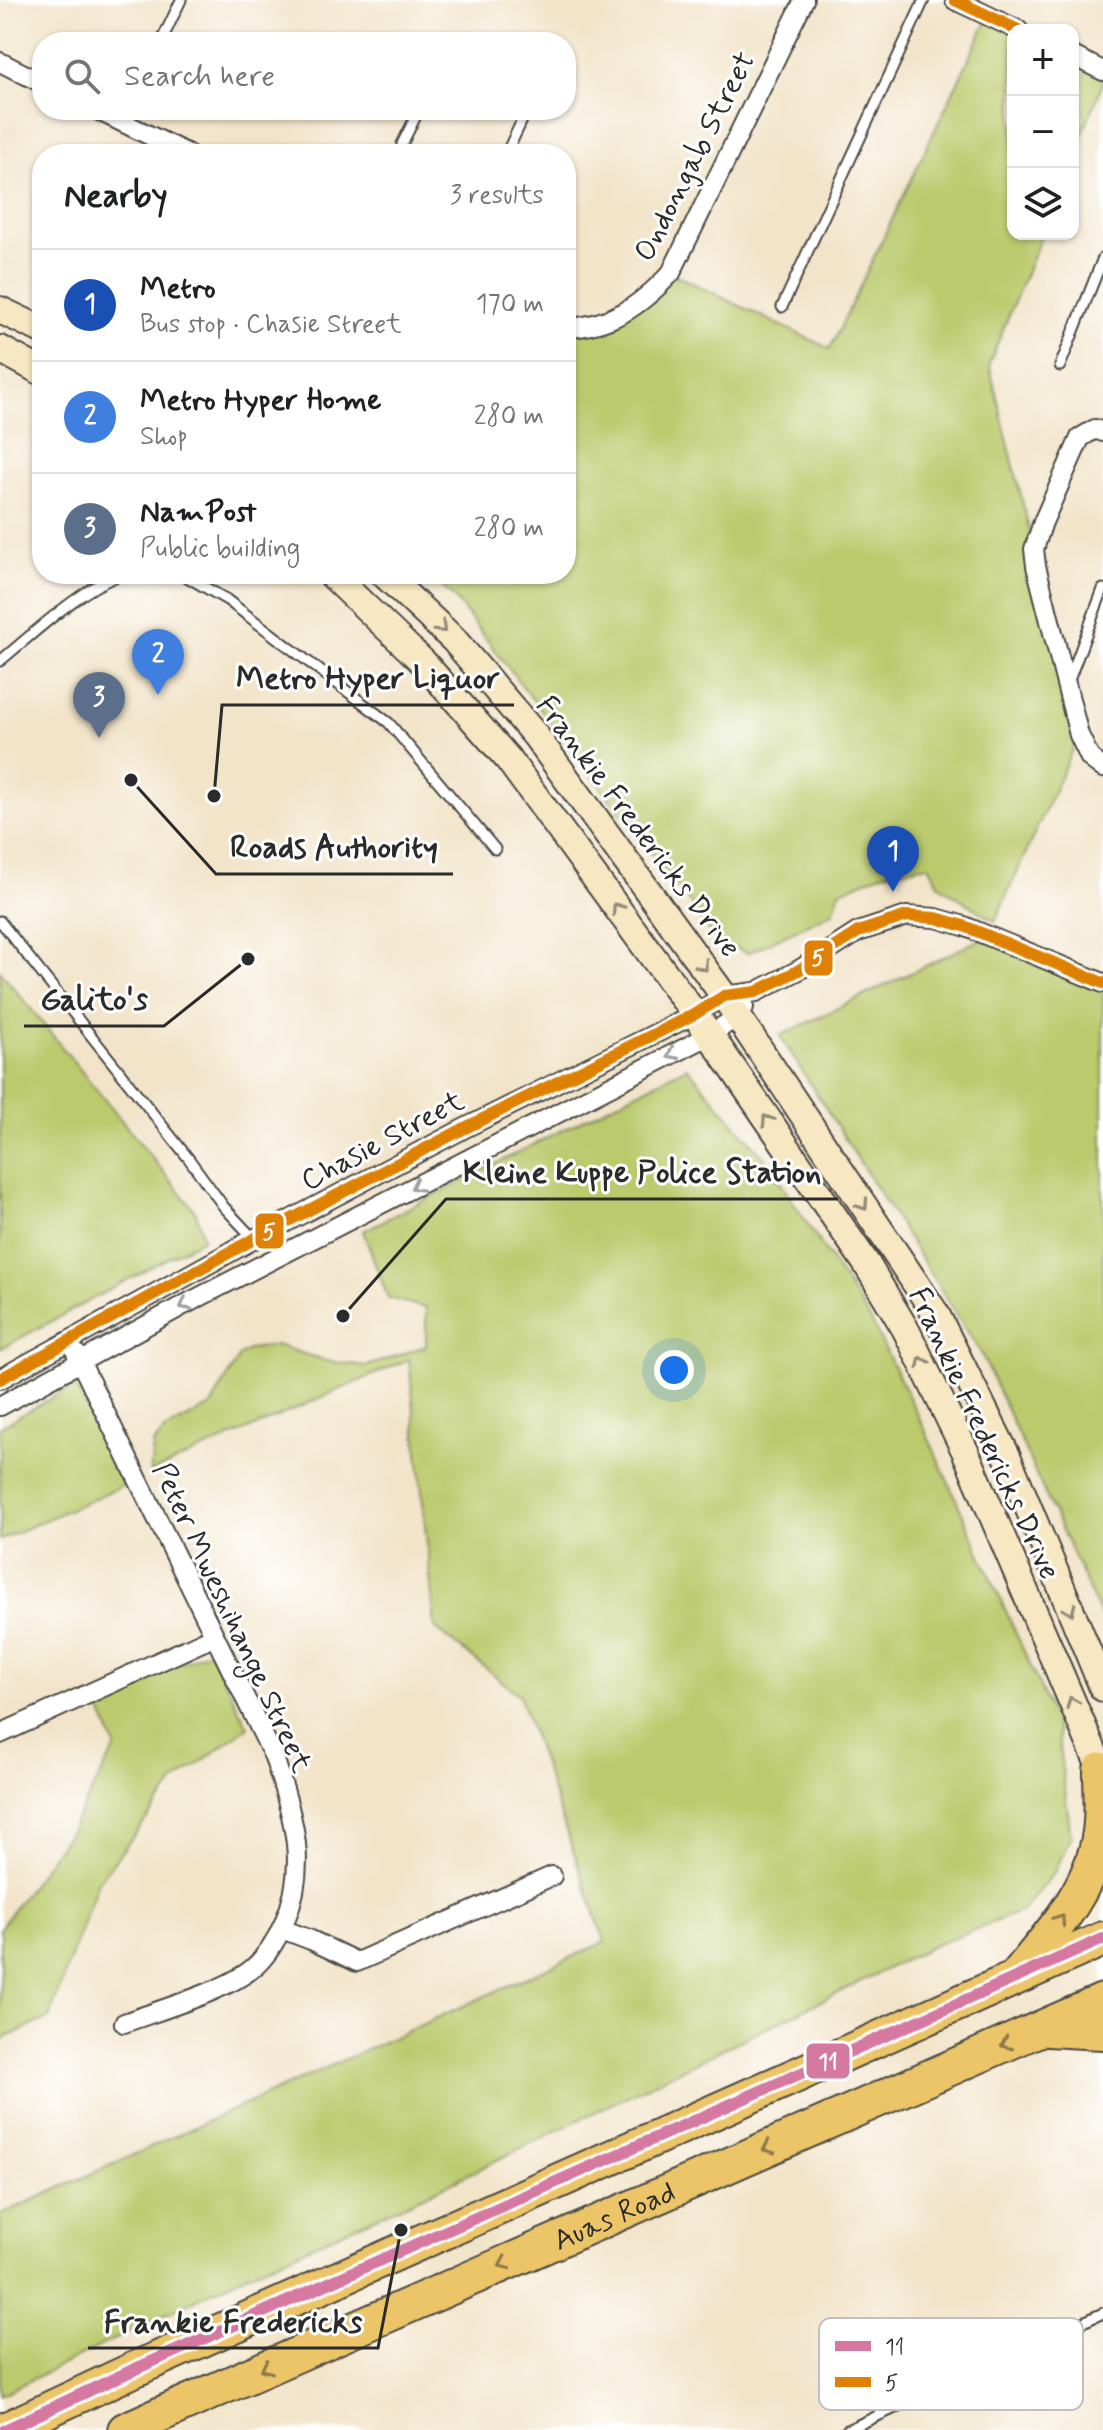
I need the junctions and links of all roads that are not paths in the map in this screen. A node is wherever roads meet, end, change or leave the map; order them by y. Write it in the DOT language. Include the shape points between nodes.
graph roads {
  1 [pos="181,0"];
  2 [pos="804,0"];
  3 [pos="924,0"];
  4 [pos="955,0"];
  5 [pos="1007,25"];
  6 [pos="166,32"];
  7 [pos="1079,59"];
  8 [pos="0,62"];
  9 [pos="1103,71"];
  10 [pos="32,78"];
  11 [pos="129,120"];
  12 [pos="414,120"];
  13 [pos="522,120"];
  14 [pos="171,144"];
  15 [pos="402,144"];
  16 [pos="511,144"];
  17 [pos="1103,258"];
  18 [pos="782,307"];
  19 [pos="0,310"];
  20 [pos="32,325"];
  21 [pos="576,327"];
  22 [pos="0,349"];
  23 [pos="1060,366"];
  24 [pos="32,367"];
  25 [pos="1103,432"];
  26 [pos="101,584"];
  27 [pos="199,584"];
  28 [pos="341,584"];
  29 [pos="395,584"];
  30 [pos="1103,589"];
  31 [pos="0,661"];
  32 [pos="1067,685"];
  33 [pos="1103,768"];
  34 [pos="495,849"];
  35 [pos="0,921"];
  36 [pos="1103,983"];
  37 [pos="731,1006"];
  38 [pos="702,1024"];
  39 [pos="254,1239"];
  40 [pos="70,1341"];
  41 [pos="80,1363"];
  42 [pos="0,1379"];
  43 [pos="0,1406"];
  44 [pos="213,1637"];
  45 [pos="1103,1688"];
  46 [pos="0,1734"];
  47 [pos="1102,1772"];
  48 [pos="552,1876"];
  49 [pos="282,1929"];
  50 [pos="1103,1939"];
  51 [pos="1012,1980"];
  52 [pos="1103,2001"];
  53 [pos="124,2023"];
  54 [pos="1042,2028"];
  55 [pos="1103,2032"];
  56 [pos="1103,2313"];
  57 [pos="1083,2322"];
  58 [pos="891,2410"];
  59 [pos="5,2430"];
  60 [pos="125,2430"];
  61 [pos="847,2430"];
  1 -- 6 [label="lane"];
  2 -- 21 [label="street, Ondongab Street" via="671,273 626,312"];
  3 -- 18 [label="lane"];
  4 -- 5 [label="street"];
  7 -- 9 [label="street"];
  8 -- 10 [label="street"];
  11 -- 14 [label="street"];
  12 -- 15 [label="lane"];
  13 -- 16 [label="lane"];
  17 -- 23 [label="lane"];
  19 -- 20 [label="main road"];
  22 -- 24 [label="main road"];
  25 -- 32 [label="street" via="1095,429 1080,438 1034,549"];
  26 -- 31 [label="lane"];
  27 -- 34 [label="lane" via="389,723"];
  38 -- 28 [label="main road, Frankie Fredericks Drive, one-way" via="508,759 423,662"];
  29 -- 37 [label="main road, Frankie Fredericks Drive, one-way" via="454,640 535,735"];
  30 -- 32 [label="lane"];
  32 -- 33 [label="street" via="1079,735 1090,758"];
  35 -- 39 [label="lane"];
  36 -- 37 [label="street, Chasie Street" via="964,926 907,916 858,932"];
  37 -- 38 [label="street, Chasie Street"];
  37 -- 38 [label="street, Chasie Street"];
  37 -- 45 [label="main road, Frankie Fredericks Drive, one-way" via="936,1314 1007,1456"];
  38 -- 39 [label="street, Chasie Street" via="463,1129"];
  38 -- 41 [label="street, Chasie Street, one-way"];
  47 -- 38 [label="main road, Frankie Fredericks Drive, one-way" via="966,1453 906,1330"];
  39 -- 40 [label="street, Chasie Street"];
  40 -- 41 [label="street, Peter Mweshihange Street"];
  40 -- 42 [label="street, Chasie Street"];
  41 -- 43 [label="street, Chasie Street"];
  41 -- 44 [label="street, Peter Mweshihange Street"];
  44 -- 46 [label="street"];
  44 -- 49 [label="street, Peter Mweshihange Street" via="274,1757 294,1821 299,1869 294,1902"];
  51 -- 47 [label="highway, one-way" via="1046,1940 1090,1871 1100,1831"];
  48 -- 49 [label="street" via="357,1962"];
  49 -- 53 [label="street, Peter Mweshihange Street" via="252,1969"];
  50 -- 51 [label="highway, Auas Road"];
  51 -- 59 [label="highway, Auas Road"];
  52 -- 54 [label="highway, Auas Road"];
  54 -- 55 [label="highway"];
  54 -- 60 [label="highway, Auas Road, one-way"];
  56 -- 57 [label="lane"];
  58 -- 61 [label="lane"];
}
